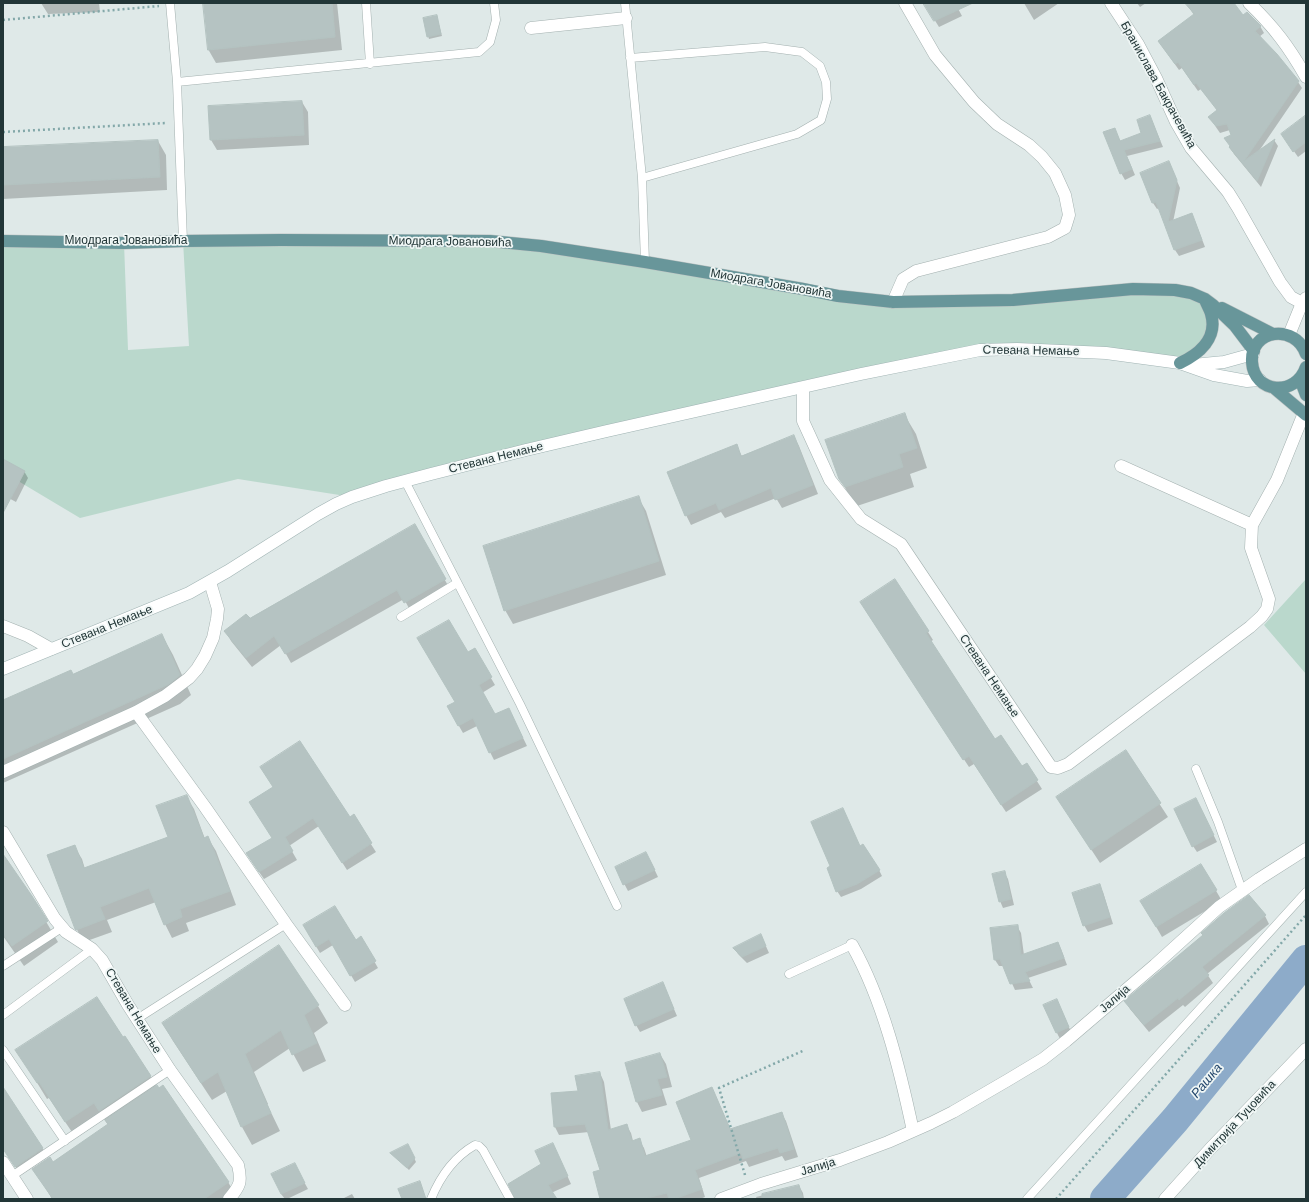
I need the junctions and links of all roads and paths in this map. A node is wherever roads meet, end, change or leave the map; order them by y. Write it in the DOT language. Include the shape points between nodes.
graph roads {
  1 [pos="366,3"];
  2 [pos="494,3"];
  3 [pos="625,3"];
  4 [pos="905,3"];
  5 [pos="1110,3"];
  6 [pos="1249,3"];
  7 [pos="170,4"];
  8 [pos="626,18"];
  9 [pos="3,20"];
  10 [pos="531,28"];
  11 [pos="630,58"];
  12 [pos="370,64"];
  13 [pos="1306,77"];
  14 [pos="177,82"];
  15 [pos="179,122"];
  16 [pos="3,132"];
  17 [pos="642,178"];
  18 [pos="3,241"];
  19 [pos="183,241"];
  20 [pos="645,262"];
  21 [pos="1304,301"];
  22 [pos="893,302"];
  23 [pos="1209,302"];
  24 [pos="1273,334"];
  25 [pos="1298,339"];
  26 [pos="1253,353"];
  27 [pos="1306,354"];
  28 [pos="1184,364"];
  29 [pos="1304,374"];
  30 [pos="1260,380"];
  31 [pos="803,388"];
  32 [pos="1274,388"];
  33 [pos="1306,395"];
  34 [pos="1305,414"];
  35 [pos="1121,466"];
  36 [pos="405,481"];
  37 [pos="1252,525"];
  38 [pos="210,582"];
  39 [pos="457,583"];
  40 [pos="401,617"];
  41 [pos="3,626"];
  42 [pos="51,649"];
  43 [pos="3,669"];
  44 [pos="136,712"];
  45 [pos="1196,769"];
  46 [pos="3,772"];
  47 [pos="3,832"];
  48 [pos="1306,849"];
  49 [pos="1242,890"];
  50 [pos="1306,892"];
  51 [pos="617,906"];
  52 [pos="1306,915"];
  53 [pos="286,924"];
  54 [pos="60,925"];
  55 [pos="852,945"];
  56 [pos="92,949"];
  57 [pos="3,966"];
  58 [pos="789,974"];
  59 [pos="345,1005"];
  60 [pos="3,1015"];
  61 [pos="137,1019"];
  62 [pos="1306,1049"];
  63 [pos="3,1050"];
  64 [pos="805,1050"];
  65 [pos="170,1070"];
  66 [pos="913,1131"];
  67 [pos="65,1141"];
  68 [pos="3,1162"];
  69 [pos="12,1176"];
  70 [pos="749,1189"];
  71 [pos="27,1199"];
  72 [pos="230,1199"];
  73 [pos="432,1199"];
  74 [pos="510,1199"];
  75 [pos="721,1199"];
  76 [pos="1027,1199"];
  77 [pos="1056,1199"];
  78 [pos="1165,1199"];
  1 -- 12 [label="lane"];
  2 -- 12 [label="lane" via="496,20 490,42 479,52"];
  3 -- 8 [label="lane"];
  4 -- 22 [label="street" via="935,55 974,102 997,124 1029,144 1055,173 1065,195 1069,215 1065,228 1048,237 916,271 903,279"];
  5 -- 21 [label="street, Бранислава Бакрачевића" via="1138,44 1191,148 1228,192 1291,297"];
  6 -- 13 [label="street" via="1277,32"];
  7 -- 9 [label="path"];
  7 -- 14 [label="lane"];
  8 -- 10 [label="street"];
  8 -- 11 [label="lane"];
  11 -- 17 [label="lane"];
  11 -- 17 [label="lane" via="765,47 802,52 820,66 826,82 827,99 821,120 797,134"];
  12 -- 14 [label="lane"];
  14 -- 15 [label="lane"];
  15 -- 16 [label="path"];
  15 -- 19 [label="lane"];
  17 -- 20 [label="lane"];
  18 -- 19 [label="main road, Миодрага Јовановића" via="124,244"];
  19 -- 20 [label="main road, Миодрага Јовановића" via="490,241"];
  20 -- 22 [label="main road, Миодрага Јовановића" via="838,296"];
  21 -- 25 [label="street"];
  22 -- 23 [label="main road, Миодрага Јовановића" via="1013,300 1133,289 1175,290 1191,293"];
  23 -- 24 [label="main road, Миодрага Јовановића"];
  23 -- 26 [label="main road" via="1235,326"];
  23 -- 28 [label="main road" via="1212,322 1208,340 1199,352"];
  24 -- 25 [label="main road"];
  24 -- 26 [label="main road" via="1260,341"];
  25 -- 27 [label="main road"];
  26 -- 28 [label="street" via="1217,364"];
  26 -- 30 [label="main road" via="1253,368"];
  28 -- 30 [label="street, Стевана Немање" via="1230,378"];
  28 -- 31 [label="street, Стевана Немање" via="1106,353 996,348 967,351"];
  29 -- 32 [label="main road" via="1289,387"];
  29 -- 33 [label="main road"];
  30 -- 32 [label="main road"];
  31 -- 36 [label="street, Стевана Немање" via="526,450"];
  31 -- 37 [label="street, Стевана Немање" via="803,421 830,480 861,519 901,544 1051,767 1058,768 1068,764 1262,616 1269,600 1251,548"];
  32 -- 34 [label="main road"];
  34 -- 37 [label="street" via="1277,480"];
  35 -- 37 [label="street"];
  36 -- 38 [label="street, Стевана Немање" via="363,492 336,504"];
  36 -- 39 [label="lane"];
  38 -- 42 [label="street, Стевана Немање" via="173,600"];
  38 -- 44 [label="street" via="218,609 205,656 197,669 178,687"];
  39 -- 40 [label="lane"];
  39 -- 51 [label="lane" via="520,704"];
  41 -- 42 [label="street"];
  42 -- 43 [label="street, Стевана Немање"];
  44 -- 46 [label="street"];
  44 -- 53 [label="street"];
  45 -- 49 [label="lane"];
  47 -- 54 [label="street, Стевана Немање"];
  48 -- 49 [label="street, Јалија"];
  49 -- 66 [label="street, Јалија" via="1218,907 1146,973 1053,1051 970,1102"];
  50 -- 76 [label="lane"];
  52 -- 77 [label="path"];
  53 -- 59 [label="street"];
  53 -- 61 [label="lane"];
  54 -- 56 [label="street, Стевана Немање"];
  54 -- 57 [label="lane" via="57,931"];
  55 -- 58 [label="lane"];
  55 -- 66 [label="street" via="862,963 882,1016 900,1072"];
  56 -- 60 [label="lane"];
  56 -- 61 [label="street, Стевана Немање" via="102,960"];
  61 -- 65 [label="street, Стевана Немање"];
  62 -- 78 [label="street, Димитрија Туцовића"];
  63 -- 67 [label="lane"];
  64 -- 70 [label="path" via="719,1088"];
  65 -- 67 [label="lane"];
  65 -- 72 [label="street, Стевана Немање" via="238,1165 241,1177 238,1188"];
  66 -- 70 [label="street, Јалија" via="840,1160"];
  67 -- 69 [label="lane"];
  68 -- 69 [label="street"];
  69 -- 71 [label="street"];
  70 -- 75 [label="street, Јалија"];
  73 -- 74 [label="lane" via="438,1183 453,1162 475,1145 483,1150"];
}
